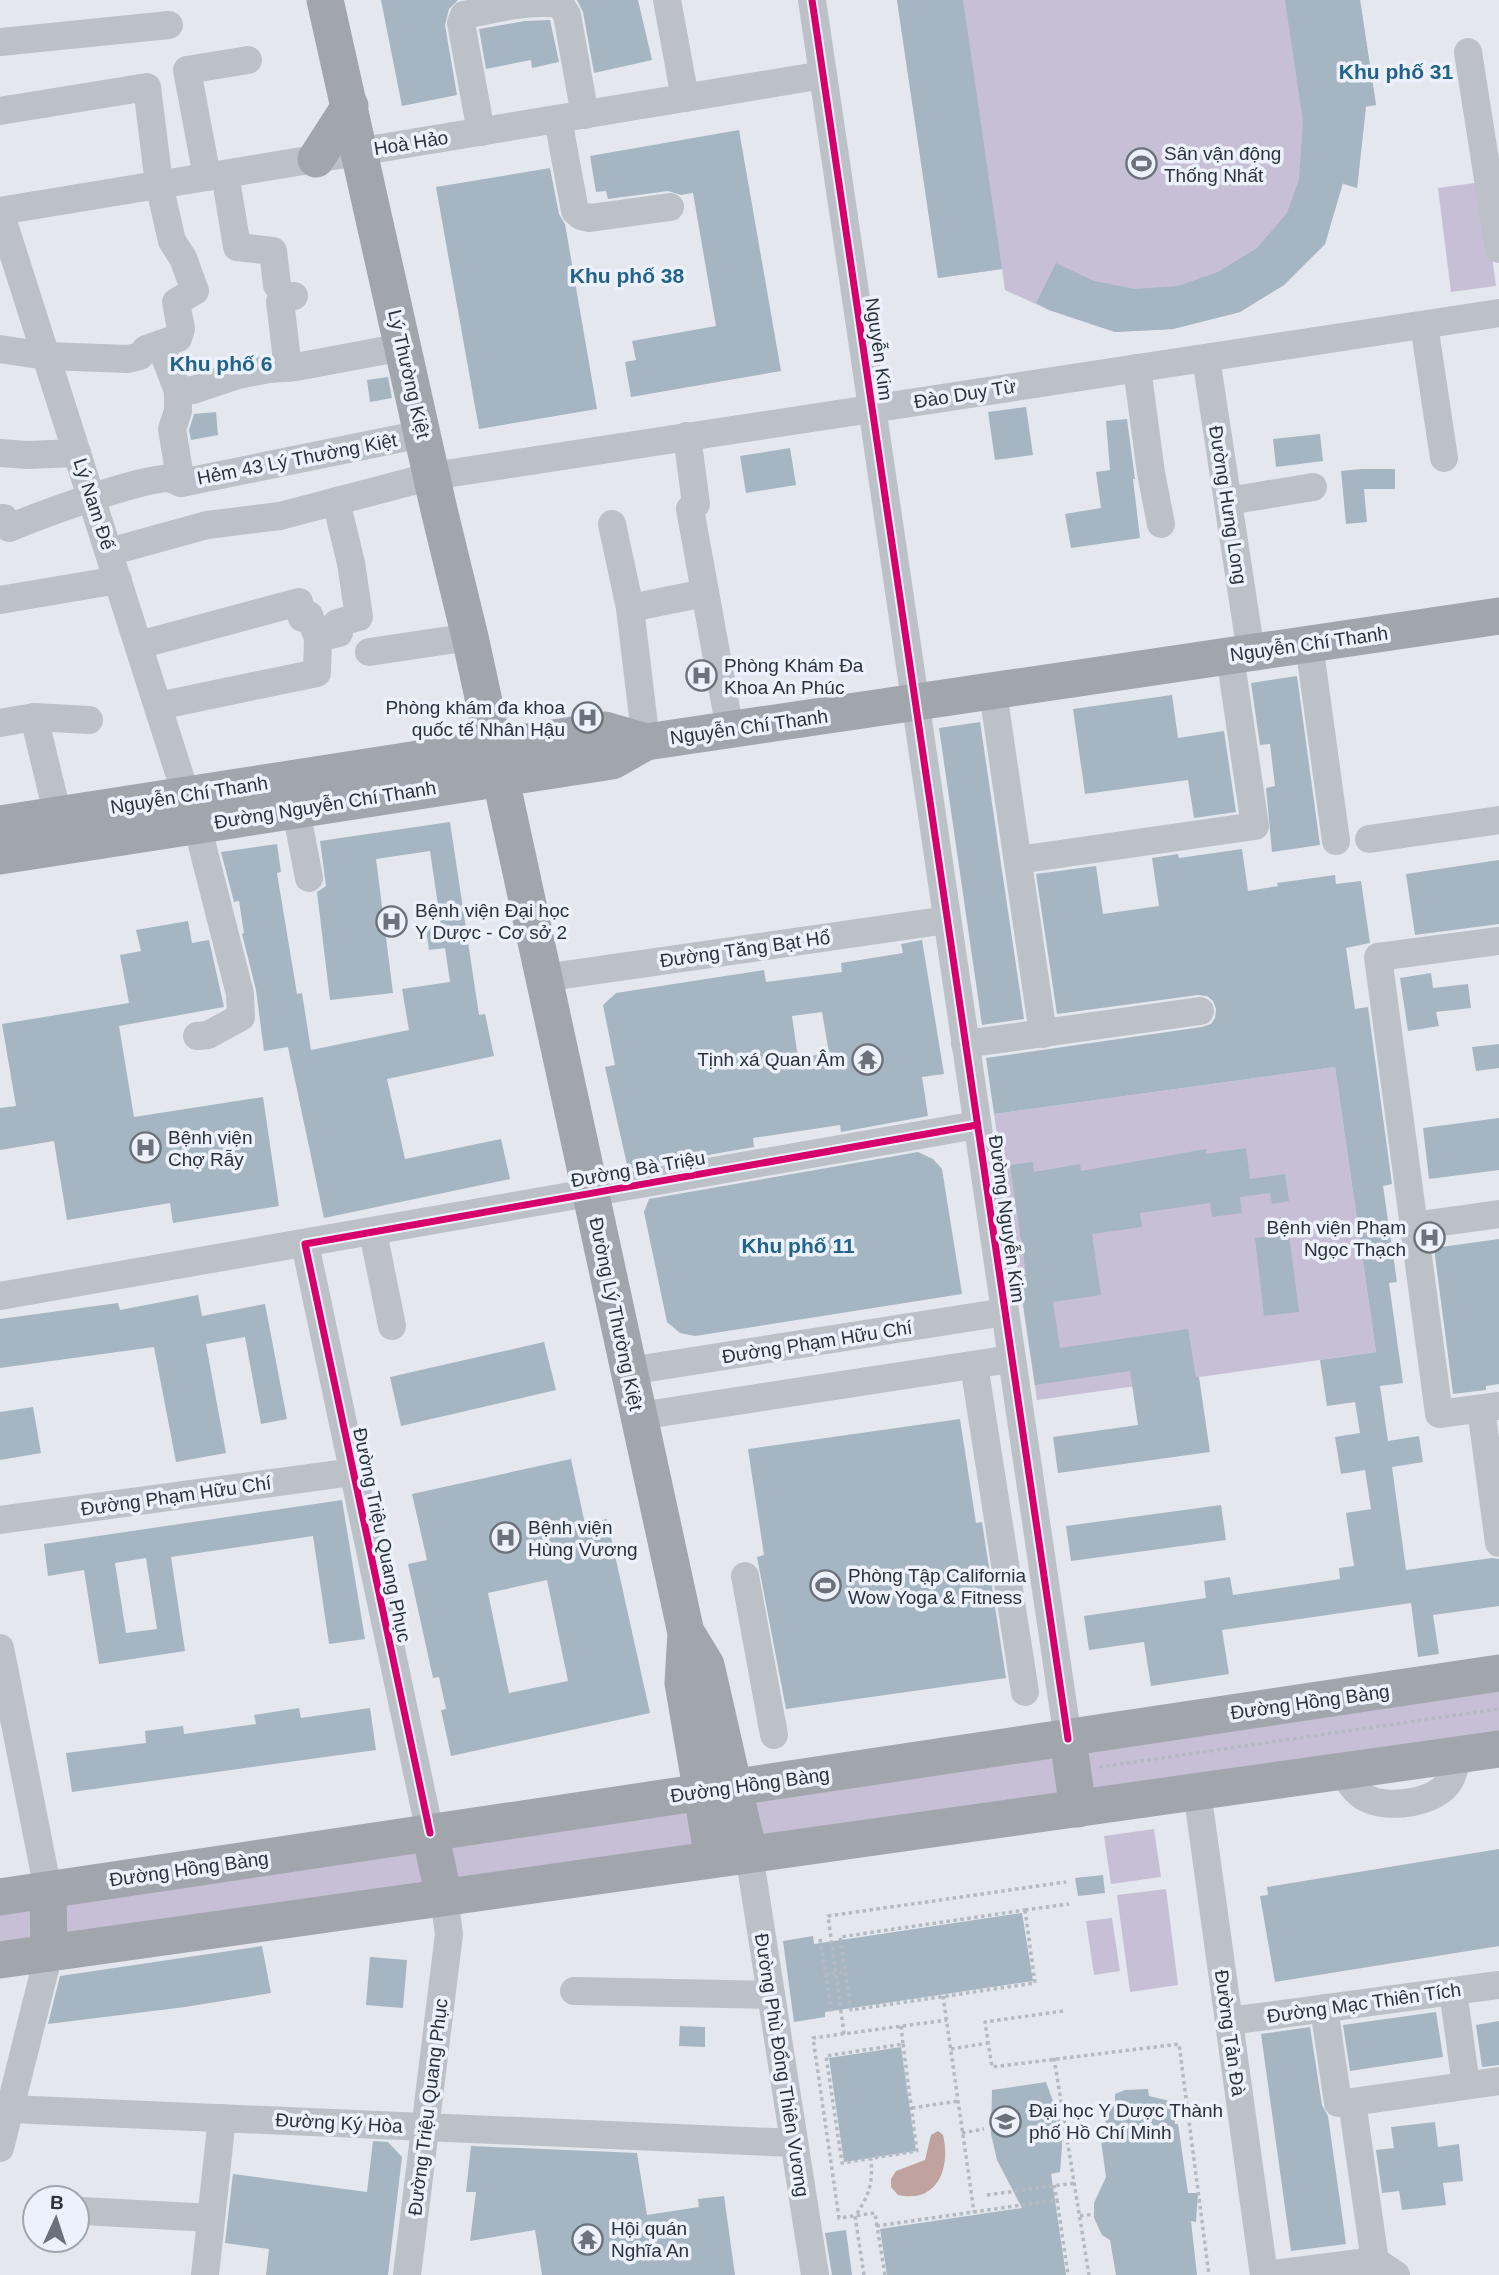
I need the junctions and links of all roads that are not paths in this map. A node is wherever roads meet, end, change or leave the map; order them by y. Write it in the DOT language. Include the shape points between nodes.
graph roads {
  1 [pos="325,0"];
  2 [pos="667,0"];
  3 [pos="812,0"];
  4 [pos="169,24"];
  5 [pos="0,43"];
  6 [pos="1468,52"];
  7 [pos="248,60"];
  8 [pos="823,75"];
  9 [pos="685,98"];
  10 [pos="350,106"];
  11 [pos="0,111"];
  12 [pos="585,115"];
  13 [pos="558,119"];
  14 [pos="481,132"];
  15 [pos="359,151"];
  16 [pos="316,159"];
  17 [pos="216,175"];
  18 [pos="159,184"];
  19 [pos="670,207"];
  20 [pos="0,211"];
  21 [pos="1499,249"];
  22 [pos="1499,313"];
  23 [pos="1424,325"];
  24 [pos="160,344"];
  25 [pos="403,347"];
  26 [pos="0,349"];
  27 [pos="46,356"];
  28 [pos="1206,358"];
  29 [pos="288,368"];
  30 [pos="1137,368"];
  31 [pos="178,391"];
  32 [pos="872,408"];
  33 [pos="422,434"];
  34 [pos="687,436"];
  35 [pos="0,453"];
  36 [pos="77,453"];
  37 [pos="1444,458"];
  38 [pos="432,475"];
  39 [pos="181,483"];
  40 [pos="1313,487"];
  41 [pos="92,499"];
  42 [pos="1228,501"];
  43 [pos="336,502"];
  44 [pos="612,524"];
  45 [pos="1161,524"];
  46 [pos="3,530"];
  47 [pos="109,552"];
  48 [pos="118,580"];
  49 [pos="705,593"];
  50 [pos="0,600"];
  51 [pos="630,608"];
  52 [pos="1499,616"];
  53 [pos="470,637"];
  54 [pos="318,638"];
  55 [pos="139,645"];
  56 [pos="1309,645"];
  57 [pos="369,652"];
  58 [pos="1241,654"];
  59 [pos="993,692"];
  60 [pos="915,703"];
  61 [pos="158,706"];
  62 [pos="34,717"];
  63 [pos="89,720"];
  64 [pos="0,723"];
  65 [pos="730,730"];
  66 [pos="646,742"];
  67 [pos="497,762"];
  68 [pos="191,810"];
  69 [pos="296,810"];
  70 [pos="58,816"];
  71 [pos="1499,820"];
  72 [pos="98,825"];
  73 [pos="2,828"];
  74 [pos="1369,839"];
  75 [pos="1336,841"];
  76 [pos="1018,860"];
  77 [pos="309,878"];
  78 [pos="947,920"];
  79 [pos="1494,947"];
  80 [pos="543,978"];
  81 [pos="1200,1011"];
  82 [pos="1043,1034"];
  83 [pos="197,1037"];
  84 [pos="965,1044"];
  85 [pos="977,1125"];
  86 [pos="590,1194"];
  87 [pos="1499,1214"];
  88 [pos="1413,1226"];
  89 [pos="373,1232"];
  90 [pos="305,1244"];
  91 [pos="0,1296"];
  92 [pos="1005,1312"];
  93 [pos="392,1326"];
  94 [pos="1012,1359"];
  95 [pos="974,1365"];
  96 [pos="629,1371"];
  97 [pos="1490,1407"];
  98 [pos="639,1416"];
  99 [pos="353,1472"];
  100 [pos="0,1520"];
  101 [pos="1499,1543"];
  102 [pos="745,1576"];
  103 [pos="686,1633"];
  104 [pos="0,1648"];
  105 [pos="1499,1673"];
  106 [pos="1025,1692"];
  107 [pos="8,1733"];
  108 [pos="774,1735"];
  109 [pos="692,1737"];
  110 [pos="1068,1739"];
  111 [pos="1499,1749"];
  112 [pos="718,1789"];
  113 [pos="1197,1791"];
  114 [pos="652,1800"];
  115 [pos="1078,1809"];
  116 [pos="430,1833"];
  117 [pos="749,1854"];
  118 [pos="713,1859"];
  119 [pos="48,1890"];
  120 [pos="0,1897"];
  121 [pos="444,1897"];
  122 [pos="49,1953"];
  123 [pos="0,1960"];
  124 [pos="1499,1984"];
  125 [pos="574,1991"];
  126 [pos="1453,1991"];
  127 [pos="771,1995"];
  128 [pos="1324,2008"];
  129 [pos="1229,2021"];
  130 [pos="1499,2081"];
  131 [pos="1466,2085"];
  132 [pos="1352,2102"];
  133 [pos="10,2109"];
  134 [pos="222,2118"];
  135 [pos="425,2127"];
  136 [pos="794,2143"];
  137 [pos="0,2148"];
  138 [pos="91,2211"];
  139 [pos="211,2218"];
  140 [pos="1385,2268"];
  141 [pos="205,2275"];
  142 [pos="407,2275"];
  143 [pos="815,2275"];
  144 [pos="1264,2275"];
  1 -- 10 [label="main road, Lý Thường Kiệt"];
  2 -- 9 [label="street"];
  3 -- 8 [label="street, Nguyễn Kim"];
  4 -- 5 [label="street"];
  6 -- 21 [label="street"];
  7 -- 17 [label="street" via="187,70"];
  8 -- 9 [label="street, Hoà Hảo"];
  8 -- 32 [label="street, Nguyễn Kim"];
  9 -- 12 [label="street, Hoà Hảo"];
  10 -- 15 [label="main road, Lý Thường Kiệt"];
  10 -- 16 [label="main road"];
  11 -- 18 [label="street" via="147,88"];
  12 -- 13 [label="street, Hoà Hảo"];
  12 -- 14 [label="street" via="567,15 560,4 517,4 464,15 461,23"];
  13 -- 14 [label="street, Hoà Hảo"];
  13 -- 19 [label="street" via="575,211 581,216"];
  14 -- 15 [label="street, Hoà Hảo"];
  15 -- 16 [label="street, Hoà Hảo"];
  15 -- 25 [label="main road, Lý Thường Kiệt"];
  16 -- 17 [label="street, Hoà Hảo"];
  17 -- 18 [label="street, Hoà Hảo"];
  17 -- 29 [label="street" via="237,247 272,251 286,291 280,301"];
  18 -- 20 [label="street, Hoà Hảo"];
  18 -- 24 [label="street" via="172,241 195,291 176,302 178,338"];
  20 -- 27 [label="street, Lý Nam Đế"];
  22 -- 23 [label="street, Đào Duy Từ"];
  23 -- 28 [label="street, Đào Duy Từ"];
  23 -- 37 [label="street"];
  24 -- 27 [label="street" via="128,359"];
  24 -- 31 [label="street"];
  25 -- 29 [label="street"];
  25 -- 33 [label="main road, Lý Thường Kiệt"];
  26 -- 27 [label="street"];
  27 -- 36 [label="street, Lý Nam Đế"];
  28 -- 30 [label="street, Đào Duy Từ"];
  28 -- 42 [label="street, Đường Hưng Long"];
  29 -- 31 [label="street"];
  30 -- 32 [label="street, Đào Duy Từ"];
  30 -- 45 [label="street"];
  31 -- 39 [label="street" via="172,429"];
  32 -- 34 [label="street, Đào Duy Từ"];
  32 -- 60 [label="street, Nguyễn Kim"];
  33 -- 38 [label="main road, Lý Thường Kiệt"];
  33 -- 39 [label="street, Hẻm 43 Lý Thường Kiệt"];
  34 -- 38 [label="street, Đào Duy Từ"];
  34 -- 49 [label="street" via="696,504 690,509"];
  35 -- 36 [label="street"];
  36 -- 41 [label="street, Lý Nam Đế"];
  38 -- 43 [label="street, Đào Duy Từ"];
  38 -- 53 [label="main road, Lý Thường Kiệt"];
  39 -- 41 [label="street, Hẻm 43 Lý Thường Kiệt" via="172,478 146,481"];
  40 -- 42 [label="street"];
  41 -- 46 [label="street, Hẻm 43 Lý Thường Kiệt"];
  41 -- 47 [label="street, Lý Nam Đế"];
  42 -- 58 [label="street, Đường Hưng Long"];
  43 -- 47 [label="street, Đào Duy Từ" via="280,516 207,525"];
  43 -- 54 [label="street" via="359,617 337,622 340,633"];
  44 -- 51 [label="street"];
  47 -- 48 [label="street, Lý Nam Đế"];
  48 -- 50 [label="street"];
  48 -- 55 [label="street, Lý Nam Đế"];
  49 -- 51 [label="street"];
  49 -- 65 [label="street"];
  51 -- 66 [label="street"];
  52 -- 56 [label="main road, Nguyễn Chí Thanh"];
  53 -- 57 [label="street"];
  53 -- 67 [label="main road, Lý Thường Kiệt"];
  54 -- 55 [label="street" via="309,615 302,618 299,602"];
  54 -- 61 [label="street" via="317,673"];
  55 -- 61 [label="street, Lý Nam Đế"];
  56 -- 58 [label="main road, Nguyễn Chí Thanh"];
  56 -- 75 [label="street"];
  58 -- 59 [label="main road, Nguyễn Chí Thanh"];
  58 -- 76 [label="street, Đường Hưng Long" via="1255,826"];
  59 -- 60 [label="main road, Nguyễn Chí Thanh"];
  59 -- 76 [label="street"];
  60 -- 65 [label="main road, Nguyễn Chí Thanh"];
  60 -- 78 [label="street, Đường Nguyễn Kim"];
  61 -- 68 [label="street, Lý Nam Đế"];
  62 -- 63 [label="street"];
  62 -- 64 [label="street"];
  62 -- 70 [label="street"];
  65 -- 66 [label="main road, Nguyễn Chí Thanh"];
  66 -- 67 [label="main road, Nguyễn Chí Thanh" via="605,730"];
  67 -- 68 [label="main road, Nguyễn Chí Thanh"];
  67 -- 69 [label="main road, Đường Nguyễn Chí Thanh"];
  67 -- 80 [label="main road, Đường Lý Thường Kiệt"];
  68 -- 69 [label="main road, Đường Nguyễn Chí Thanh"];
  68 -- 72 [label="main road, Nguyễn Chí Thanh"];
  68 -- 83 [label="street, Lý Nam Đế" via="240,994 241,1017"];
  69 -- 77 [label="street"];
  70 -- 72 [label="main road, Nguyễn Chí Thanh"];
  70 -- 73 [label="main road, Nguyễn Chí Thanh"];
  71 -- 74 [label="street"];
  72 -- 73 [label="main road"];
  76 -- 82 [label="street"];
  78 -- 80 [label="street, Đường Tăng Bạt Hổ"];
  78 -- 84 [label="street, Đường Nguyễn Kim"];
  79 -- 88 [label="street" via="1378,957"];
  80 -- 86 [label="main road, Đường Lý Thường Kiệt"];
  81 -- 82 [label="street"];
  82 -- 84 [label="street"];
  84 -- 85 [label="street, Đường Nguyễn Kim"];
  85 -- 86 [label="street, Đường Bà Triệu"];
  85 -- 92 [label="street, Đường Nguyễn Kim"];
  86 -- 89 [label="street, Đường Bà Triệu"];
  86 -- 96 [label="main road, Đường Lý Thường Kiệt"];
  87 -- 88 [label="street"];
  88 -- 97 [label="street" via="1439,1414"];
  89 -- 90 [label="street, Đường Bà Triệu"];
  89 -- 93 [label="street"];
  90 -- 91 [label="street, Đường Bà Triệu"];
  90 -- 99 [label="street, Đường Triệu Quang Phục"];
  92 -- 94 [label="street, Đường Nguyễn Kim"];
  92 -- 96 [label="street, Đường Phạm Hữu Chí"];
  94 -- 95 [label="street"];
  94 -- 110 [label="street, Đường Nguyễn Kim"];
  95 -- 98 [label="street"];
  95 -- 106 [label="street"];
  96 -- 98 [label="main road, Đường Lý Thường Kiệt"];
  97 -- 101 [label="street"];
  98 -- 103 [label="main road, Đường Lý Thường Kiệt"];
  99 -- 100 [label="street, Đường Phạm Hữu Chí"];
  99 -- 116 [label="street, Đường Triệu Quang Phục"];
  102 -- 108 [label="street"];
  103 -- 109 [label="main road, Đường Lý Thường Kiệt" via="683,1683"];
  103 -- 112 [label="main road, Đường Lý Thường Kiệt" via="706,1665"];
  104 -- 107 [label="street"];
  105 -- 110 [label="main road, Đường Hồng Bàng"];
  107 -- 119 [label="street"];
  109 -- 112 [label="main road, Đường Lý Thường Kiệt"];
  109 -- 114 [label="main road"];
  110 -- 112 [label="main road, Đường Hồng Bàng"];
  110 -- 115 [label="main road"];
  111 -- 113 [label="main road"];
  112 -- 114 [label="main road, Đường Hồng Bàng"];
  112 -- 117 [label="main road"];
  112 -- 118 [label="main road"];
  113 -- 115 [label="main road"];
  113 -- 129 [label="street, Đường Tản Đà"];
  114 -- 116 [label="main road, Đường Hồng Bàng"];
  115 -- 117 [label="main road"];
  116 -- 119 [label="main road, Đường Hồng Bàng"];
  116 -- 121 [label="main road"];
  117 -- 118 [label="main road"];
  117 -- 127 [label="street, Đường Phù Đổng Thiên Vương"];
  118 -- 121 [label="main road"];
  119 -- 120 [label="main road, Đường Hồng Bàng"];
  119 -- 122 [label="main road"];
  121 -- 122 [label="main road"];
  121 -- 135 [label="street, Đường Triệu Quang Phục" via="449,1934"];
  122 -- 123 [label="main road"];
  122 -- 133 [label="street"];
  124 -- 126 [label="street, Đường Mạc Thiên Tích"];
  125 -- 127 [label="street"];
  126 -- 128 [label="street, Đường Mạc Thiên Tích"];
  126 -- 131 [label="street"];
  127 -- 136 [label="street, Đường Phù Đổng Thiên Vương"];
  128 -- 129 [label="street, Đường Mạc Thiên Tích"];
  128 -- 132 [label="street" via="1338,2103"];
  129 -- 144 [label="street, Đường Tản Đà"];
  130 -- 131 [label="street"];
  131 -- 132 [label="street"];
  132 -- 140 [label="street"];
  133 -- 134 [label="street, Đường Ký Hòa"];
  133 -- 137 [label="street"];
  134 -- 135 [label="street, Đường Ký Hòa"];
  134 -- 139 [label="street"];
  135 -- 136 [label="street, Đường Ký Hòa"];
  135 -- 142 [label="street, Đường Triệu Quang Phục"];
  136 -- 143 [label="street, Đường Phù Đổng Thiên Vương"];
  138 -- 139 [label="street"];
  139 -- 141 [label="street"];
  140 -- 144 [label="street"];
}
